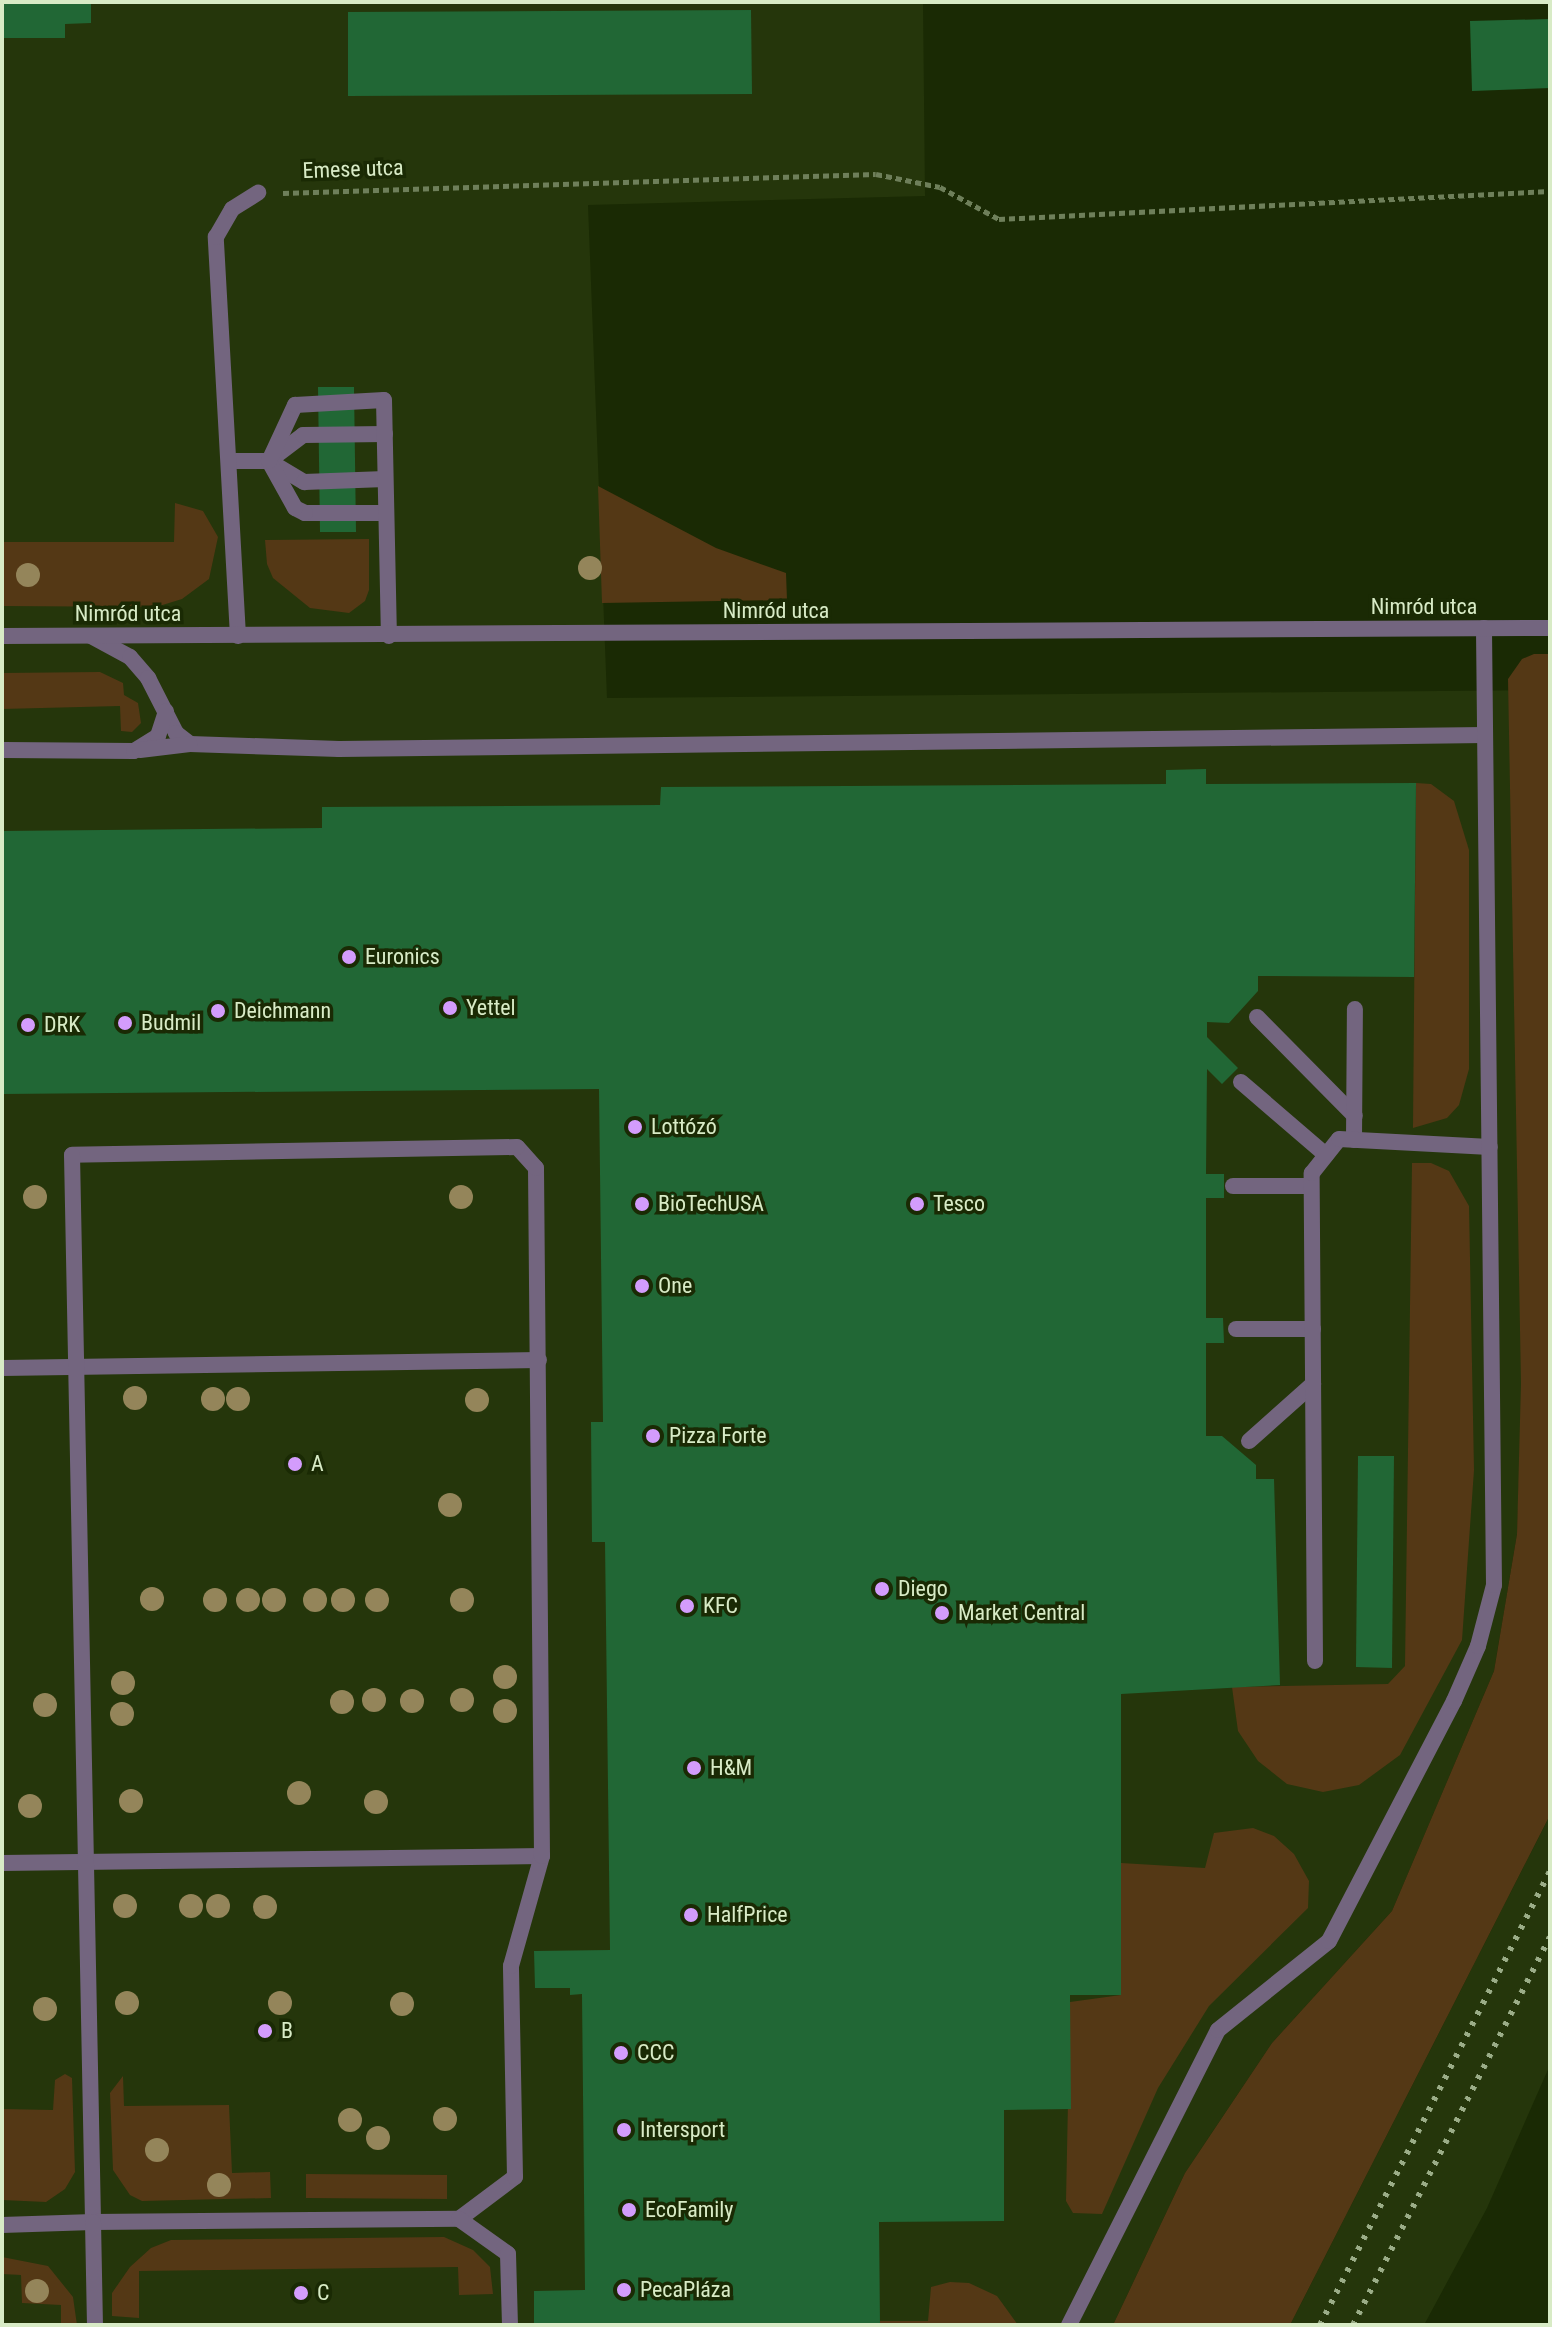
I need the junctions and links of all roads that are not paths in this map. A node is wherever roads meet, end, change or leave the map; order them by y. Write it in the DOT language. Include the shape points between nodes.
graph roads {
  1 [pos="258,193"];
  2 [pos="385,434"];
  3 [pos="229,461"];
  4 [pos="269,461"];
  5 [pos="385,479"];
  6 [pos="386,513"];
  7 [pos="1484,628"];
  8 [pos="1550,628"];
  9 [pos="2,636"];
  10 [pos="91,636"];
  11 [pos="238,636"];
  12 [pos="389,636"];
  13 [pos="166,711"];
  14 [pos="1485,735"];
  15 [pos="190,744"];
  16 [pos="4,750"];
  17 [pos="134,751"];
  18 [pos="1355,1009"];
  19 [pos="1257,1017"];
  20 [pos="1241,1082"];
  21 [pos="1355,1116"];
  22 [pos="1354,1140"];
  23 [pos="1490,1147"];
  24 [pos="1326,1155"];
  25 [pos="1233,1186"];
  26 [pos="1311,1186"];
  27 [pos="1236,1329"];
  28 [pos="1313,1329"];
  29 [pos="539,1360"];
  30 [pos="77,1367"];
  31 [pos="2,1368"];
  32 [pos="1313,1384"];
  33 [pos="1249,1441"];
  34 [pos="1315,1661"];
  35 [pos="542,1856"];
  36 [pos="2,1863"];
  37 [pos="86,1863"];
  38 [pos="459,2219"];
  39 [pos="93,2222"];
  40 [pos="2,2225"];
  41 [pos="95,2325"];
  42 [pos="510,2325"];
  43 [pos="1069,2325"];
  1 -- 3 [label="street" via="232,209 216,237"];
  2 -- 4 [label="street" via="303,435"];
  2 -- 4 [label="street" via="384,400 303,401 285,420"];
  2 -- 5 [label="street"];
  3 -- 4 [label="street"];
  3 -- 11 [label="street"];
  4 -- 5 [label="street" via="304,482"];
  4 -- 6 [label="street" via="295,508 305,513"];
  5 -- 6 [label="street"];
  6 -- 12 [label="street"];
  7 -- 8 [label="street, Nimród utca"];
  7 -- 12 [label="street, Nimród utca"];
  7 -- 14 [label="street"];
  9 -- 10 [label="street, Nimród utca"];
  10 -- 11 [label="street, Nimród utca"];
  10 -- 13 [label="street" via="130,657"];
  11 -- 12 [label="street, Nimród utca"];
  13 -- 15 [label="street" via="176,733"];
  13 -- 17 [label="street" via="158,736"];
  14 -- 15 [label="street" via="339,749"];
  14 -- 23 [label="street"];
  15 -- 17 [label="street"];
  16 -- 17 [label="street"];
  18 -- 21 [label="street"];
  19 -- 21 [label="street"];
  20 -- 24 [label="street"];
  21 -- 22 [label="street"];
  22 -- 23 [label="street"];
  22 -- 24 [label="street" via="1339,1139"];
  23 -- 43 [label="street" via="1494,1585 1478,1646 1329,1941 1218,2030"];
  24 -- 26 [label="street" via="1312,1173"];
  25 -- 26 [label="street"];
  26 -- 28 [label="street"];
  27 -- 28 [label="street"];
  28 -- 32 [label="street"];
  29 -- 30 [label="street"];
  29 -- 30 [label="street" via="536,1168 517,1147 72,1155"];
  29 -- 35 [label="street"];
  30 -- 31 [label="street"];
  30 -- 37 [label="street"];
  32 -- 33 [label="street"];
  32 -- 34 [label="street"];
  35 -- 37 [label="street"];
  35 -- 38 [label="street" via="511,1966 515,2177"];
  36 -- 37 [label="street"];
  37 -- 39 [label="street"];
  38 -- 39 [label="street"];
  38 -- 42 [label="street" via="508,2254"];
  39 -- 40 [label="street"];
  39 -- 41 [label="street"];
}
